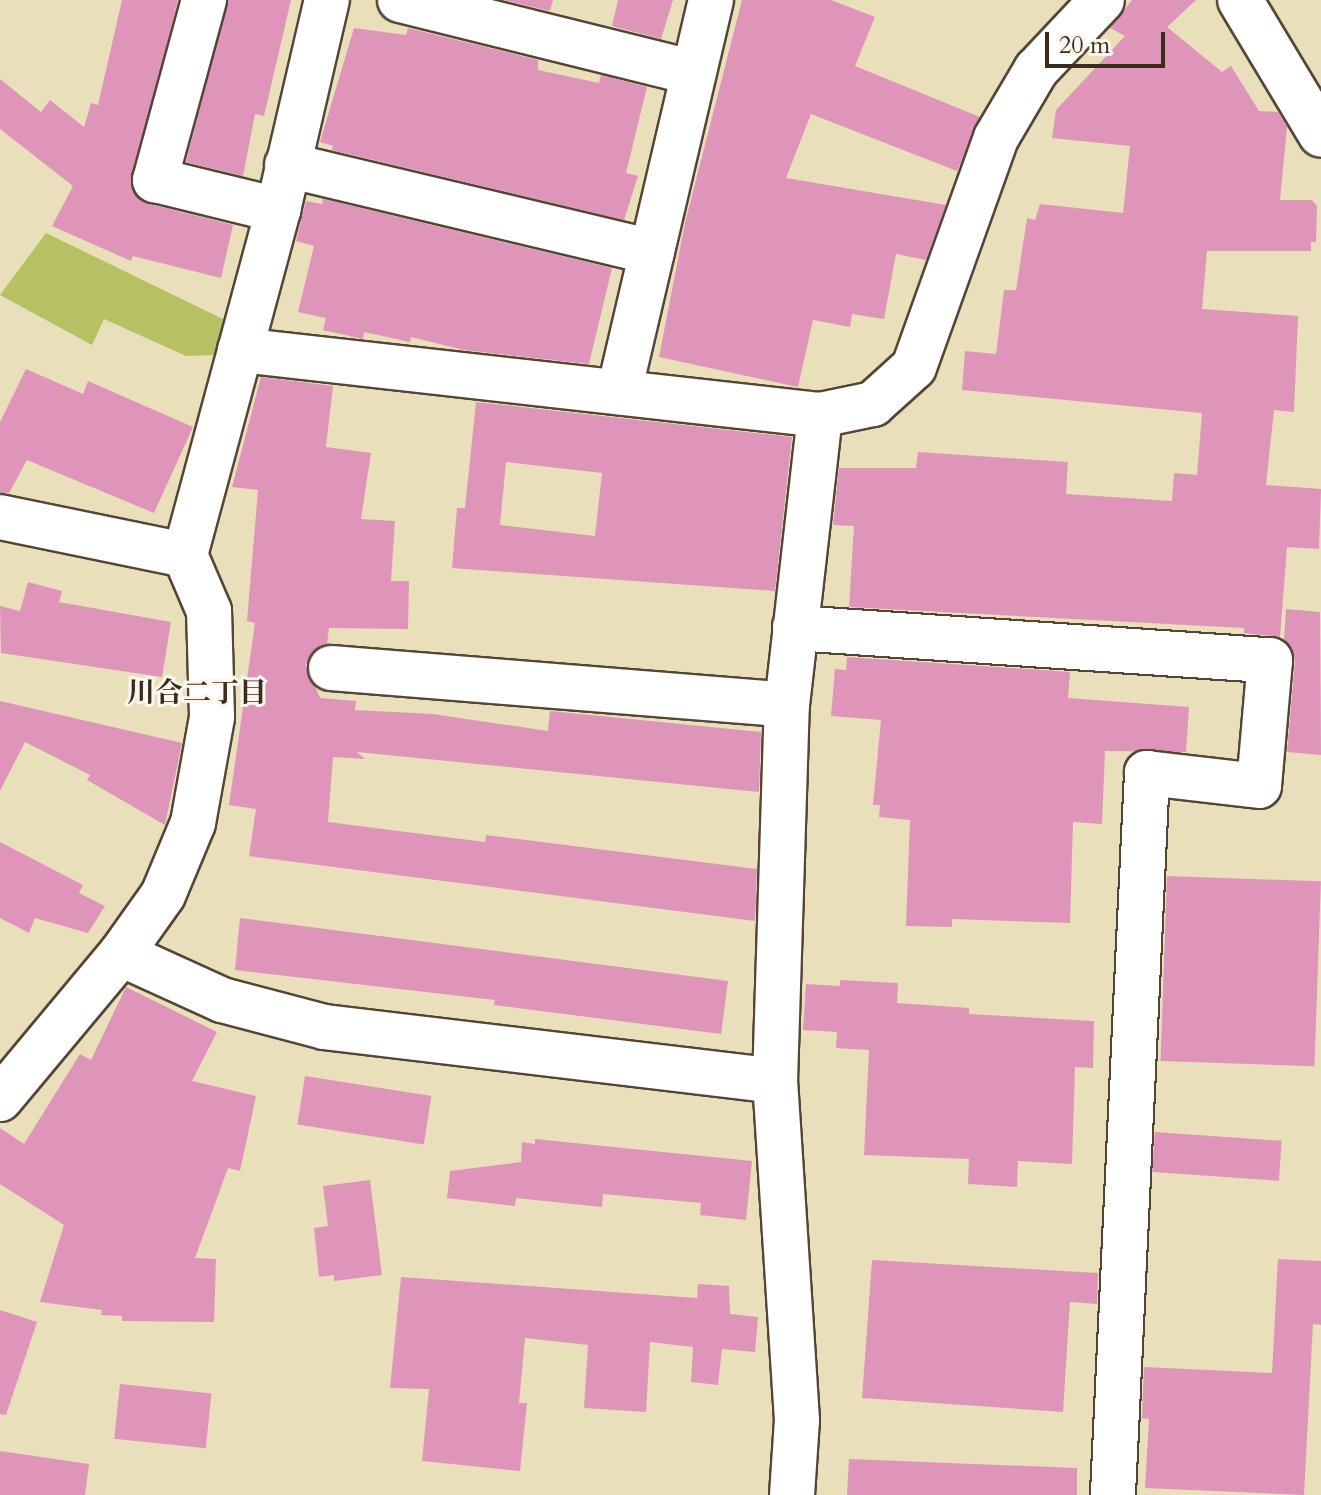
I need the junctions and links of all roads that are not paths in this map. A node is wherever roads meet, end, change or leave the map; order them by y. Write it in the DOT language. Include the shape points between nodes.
graph roads {
  1 [pos="204,0"];
  2 [pos="327,0"];
  3 [pos="400,0"];
  4 [pos="711,0"];
  5 [pos="1102,0"];
  6 [pos="1240,0"];
  7 [pos="692,72"];
  8 [pos="1321,135"];
  9 [pos="287,165"];
  10 [pos="278,210"];
  11 [pos="652,252"];
  12 [pos="240,350"];
  13 [pos="619,392"];
  14 [pos="820,415"];
  15 [pos="0,517"];
  16 [pos="185,555"];
  17 [pos="795,628"];
  18 [pos="331,668"];
  19 [pos="787,705"];
  20 [pos="121,954"];
  21 [pos="775,1081"];
  22 [pos="0,1099"];
  23 [pos="792,1495"];
  24 [pos="1113,1495"];
  1 -- 10 [label="street" via="155,180"];
  2 -- 9 [label="street"];
  3 -- 7 [label="street"];
  4 -- 7 [label="street"];
  5 -- 14 [label="street" via="1036,70 996,138 914,367 873,404"];
  6 -- 8 [label="street"];
  7 -- 11 [label="street"];
  9 -- 10 [label="street"];
  9 -- 11 [label="street"];
  10 -- 12 [label="street"];
  11 -- 13 [label="street"];
  12 -- 13 [label="street"];
  12 -- 16 [label="street"];
  13 -- 14 [label="street"];
  14 -- 17 [label="street"];
  15 -- 16 [label="street"];
  16 -- 20 [label="street" via="209,611 212,717 193,823 163,895"];
  17 -- 19 [label="street"];
  17 -- 24 [label="street" via="1270,660 1259,786 1147,773"];
  18 -- 19 [label="street"];
  19 -- 21 [label="street"];
  20 -- 21 [label="street" via="222,1000 324,1027"];
  20 -- 22 [label="street"];
  21 -- 23 [label="street" via="797,1420"];
}
